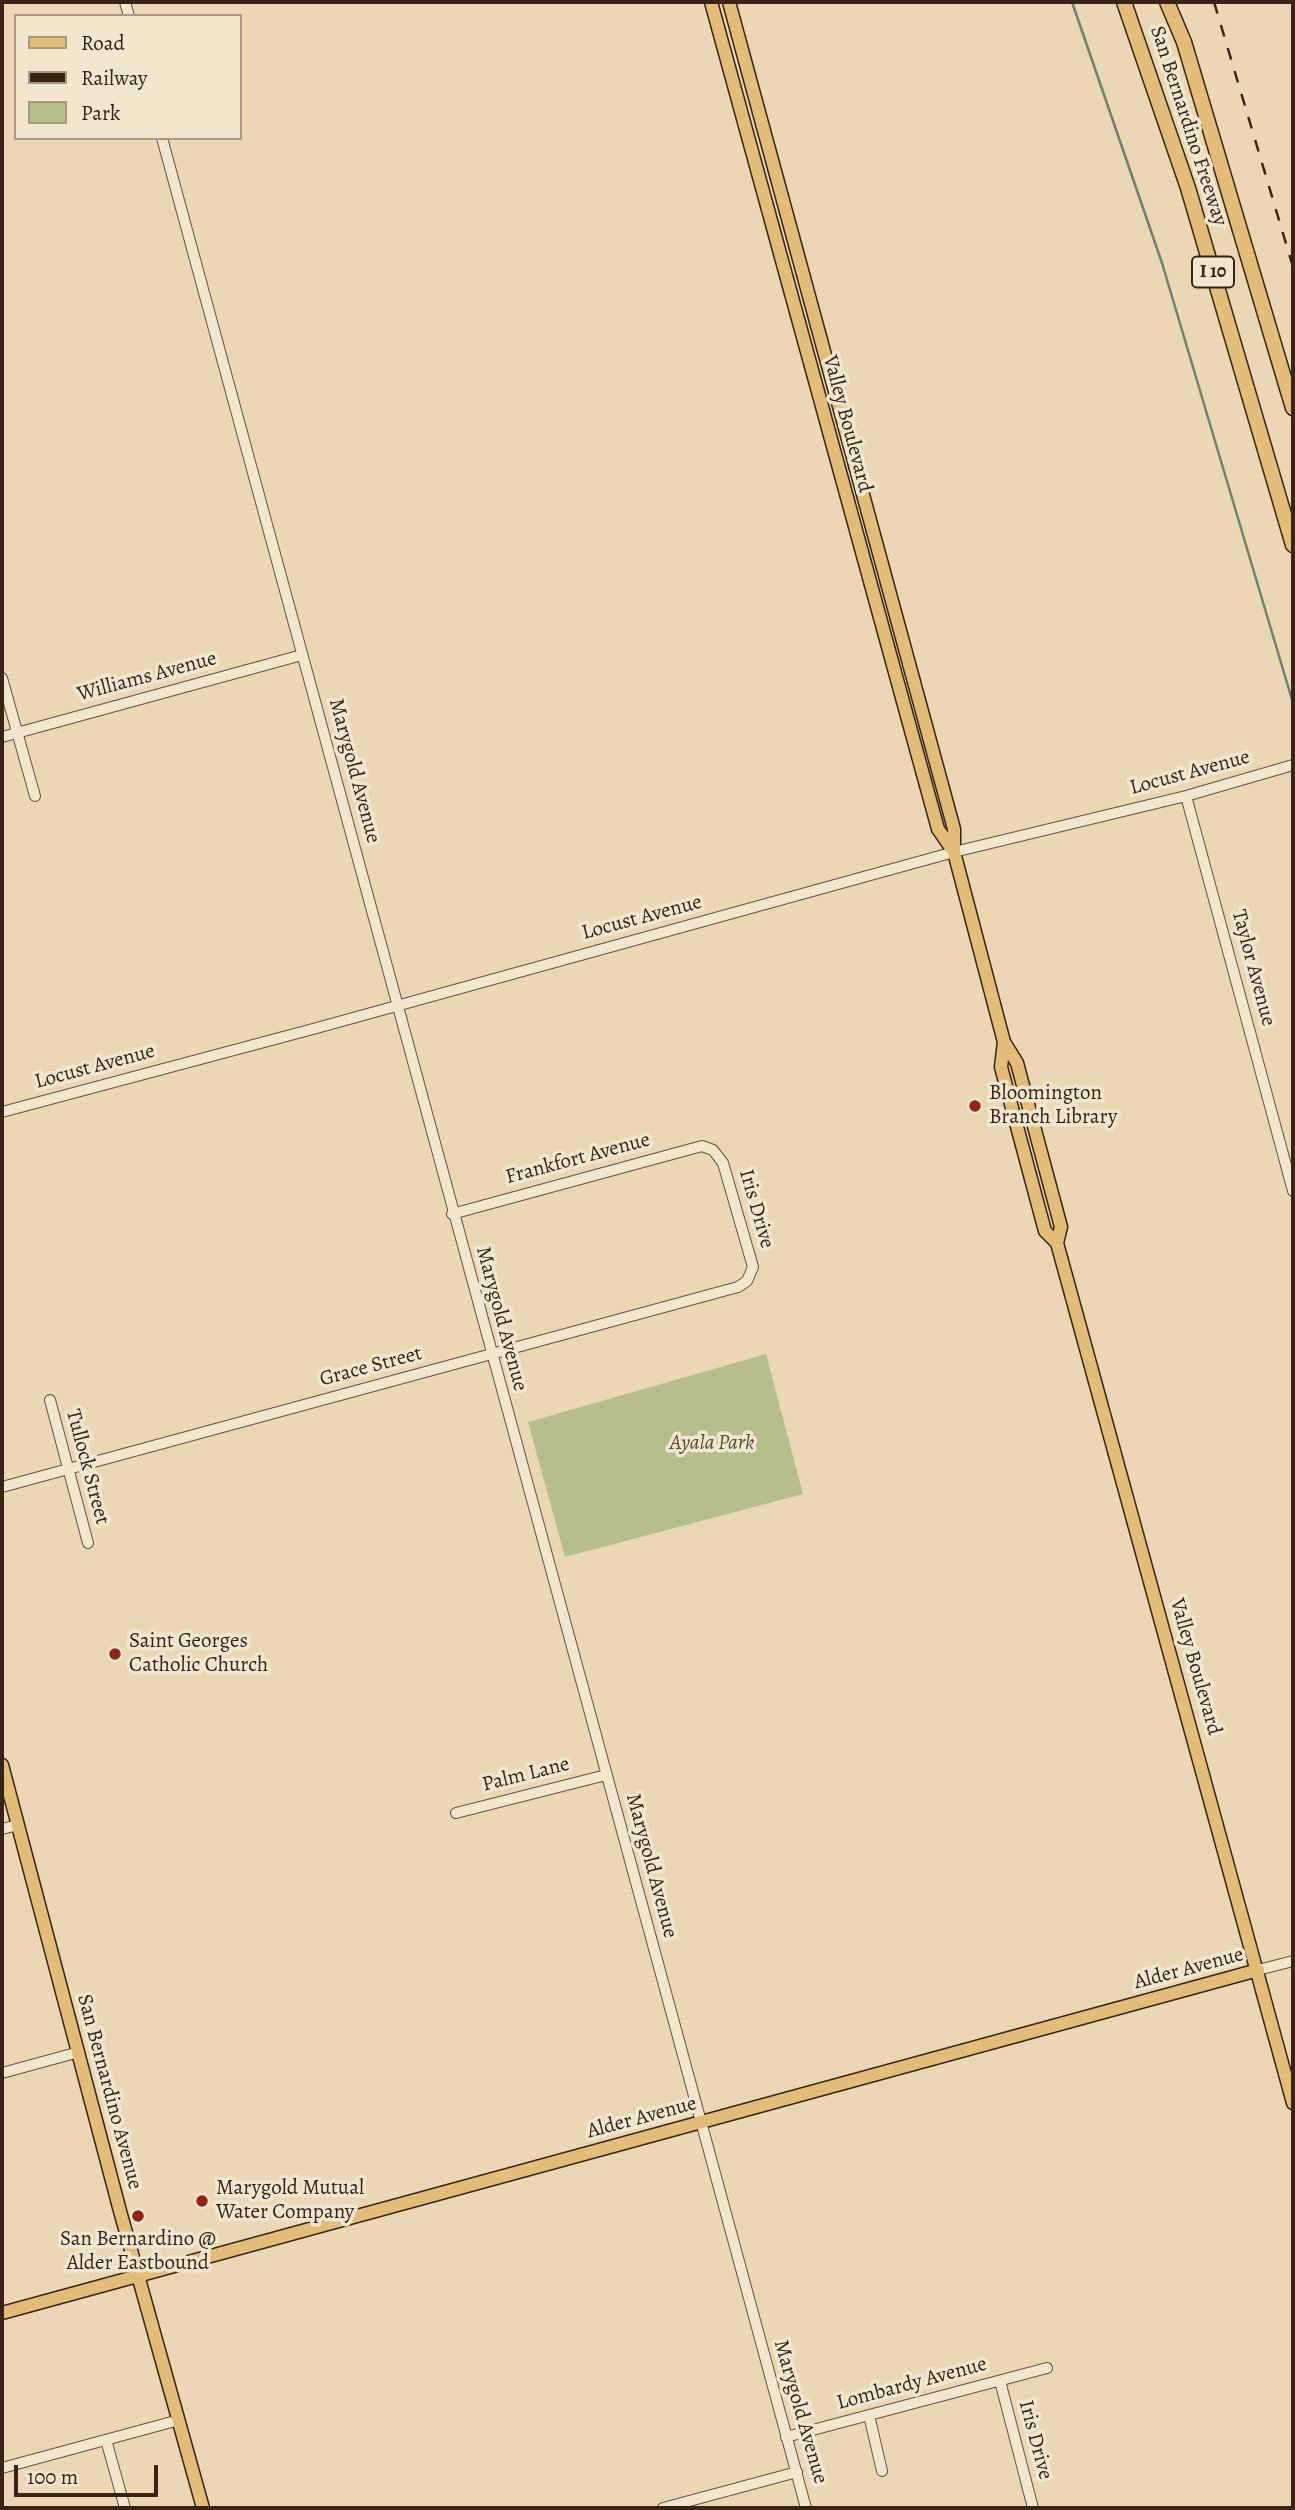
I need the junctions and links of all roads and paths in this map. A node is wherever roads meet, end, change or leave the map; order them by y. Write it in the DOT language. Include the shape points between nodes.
graph roads {
  1 [pos="711,2"];
  2 [pos="729,2"];
  3 [pos="1125,2"];
  4 [pos="1169,2"];
  5 [pos="163,140"];
  6 [pos="1293,408"];
  7 [pos="1293,545"];
  8 [pos="302,655"];
  9 [pos="2,678"];
  10 [pos="17,732"];
  11 [pos="2,737"];
  12 [pos="1293,765"];
  13 [pos="35,796"];
  14 [pos="1186,796"];
  15 [pos="954,852"];
  16 [pos="397,1005"];
  17 [pos="2,1112"];
  18 [pos="713,1150"];
  19 [pos="1293,1191"];
  20 [pos="453,1214"];
  21 [pos="747,1280"];
  22 [pos="491,1354"];
  23 [pos="50,1400"];
  24 [pos="67,1470"];
  25 [pos="2,1487"];
  26 [pos="88,1543"];
  27 [pos="2,1765"];
  28 [pos="606,1775"];
  29 [pos="456,1812"];
  30 [pos="18,1825"];
  31 [pos="2,1829"];
  32 [pos="1293,1961"];
  33 [pos="1258,1970"];
  34 [pos="79,2052"];
  35 [pos="2,2073"];
  36 [pos="1293,2102"];
  37 [pos="701,2122"];
  38 [pos="138,2274"];
  39 [pos="2,2313"];
  40 [pos="1047,2368"];
  41 [pos="1000,2381"];
  42 [pos="869,2415"];
  43 [pos="179,2420"];
  44 [pos="786,2437"];
  45 [pos="106,2440"];
  46 [pos="2,2468"];
  47 [pos="882,2471"];
  48 [pos="797,2472"];
  49 [pos="125,2508"];
  50 [pos="203,2508"];
  51 [pos="663,2508"];
  52 [pos="806,2508"];
  53 [pos="1033,2508"];
  1 -- 15 [label="main road, Valley Boulevard" via="938,829"];
  2 -- 15 [label="main road, Valley Boulevard" via="954,829"];
  3 -- 7 [label="highway, San Bernardino Freeway / I 10" via="1188,188"];
  4 -- 6 [label="highway, San Bernardino Freeway / I 10"];
  5 -- 8 [label="street, Marygold Avenue"];
  8 -- 10 [label="street, Williams Avenue"];
  8 -- 16 [label="street, Marygold Avenue"];
  9 -- 10 [label="street"];
  10 -- 11 [label="street, Williams Avenue"];
  10 -- 13 [label="street"];
  12 -- 14 [label="street, Locust Avenue"];
  14 -- 15 [label="street, Locust Avenue"];
  14 -- 19 [label="street, Taylor Avenue"];
  15 -- 16 [label="street, Locust Avenue"];
  15 -- 33 [label="main road, Valley Boulevard" via="1004,1042 1001,1067 1015,1121 1045,1231 1058,1243"];
  16 -- 17 [label="street, Locust Avenue"];
  16 -- 20 [label="street, Marygold Avenue"];
  18 -- 20 [label="street, Frankfort Avenue" via="702,1146"];
  18 -- 21 [label="street, Iris Drive" via="723,1163 753,1267"];
  20 -- 22 [label="street, Marygold Avenue"];
  21 -- 22 [label="street, Grace Street" via="738,1287"];
  22 -- 24 [label="street, Grace Street"];
  22 -- 28 [label="street, Marygold Avenue"];
  23 -- 24 [label="street, Tullock Street"];
  24 -- 25 [label="street, Grace Street"];
  24 -- 26 [label="street, Tullock Street"];
  27 -- 30 [label="main road, San Bernardino Avenue"];
  28 -- 29 [label="street, Palm Lane"];
  28 -- 37 [label="street, Marygold Avenue"];
  30 -- 31 [label="street"];
  30 -- 34 [label="main road, San Bernardino Avenue"];
  32 -- 33 [label="street, Alder Avenue"];
  33 -- 36 [label="main road, Valley Boulevard"];
  33 -- 37 [label="main road, Alder Avenue"];
  34 -- 35 [label="street"];
  34 -- 38 [label="main road, San Bernardino Avenue"];
  37 -- 38 [label="main road, Alder Avenue"];
  37 -- 44 [label="street, Marygold Avenue"];
  38 -- 39 [label="main road, Alder Avenue"];
  38 -- 43 [label="main road, San Bernardino Avenue"];
  40 -- 41 [label="street, Lombardy Avenue"];
  41 -- 42 [label="street, Lombardy Avenue"];
  41 -- 53 [label="street, Iris Drive"];
  42 -- 44 [label="street, Lombardy Avenue"];
  42 -- 47 [label="street"];
  43 -- 45 [label="street"];
  43 -- 50 [label="main road, San Bernardino Avenue"];
  44 -- 48 [label="street, Marygold Avenue"];
  45 -- 46 [label="street"];
  45 -- 49 [label="street"];
  48 -- 51 [label="street"];
  48 -- 52 [label="street, Marygold Avenue"];
}
